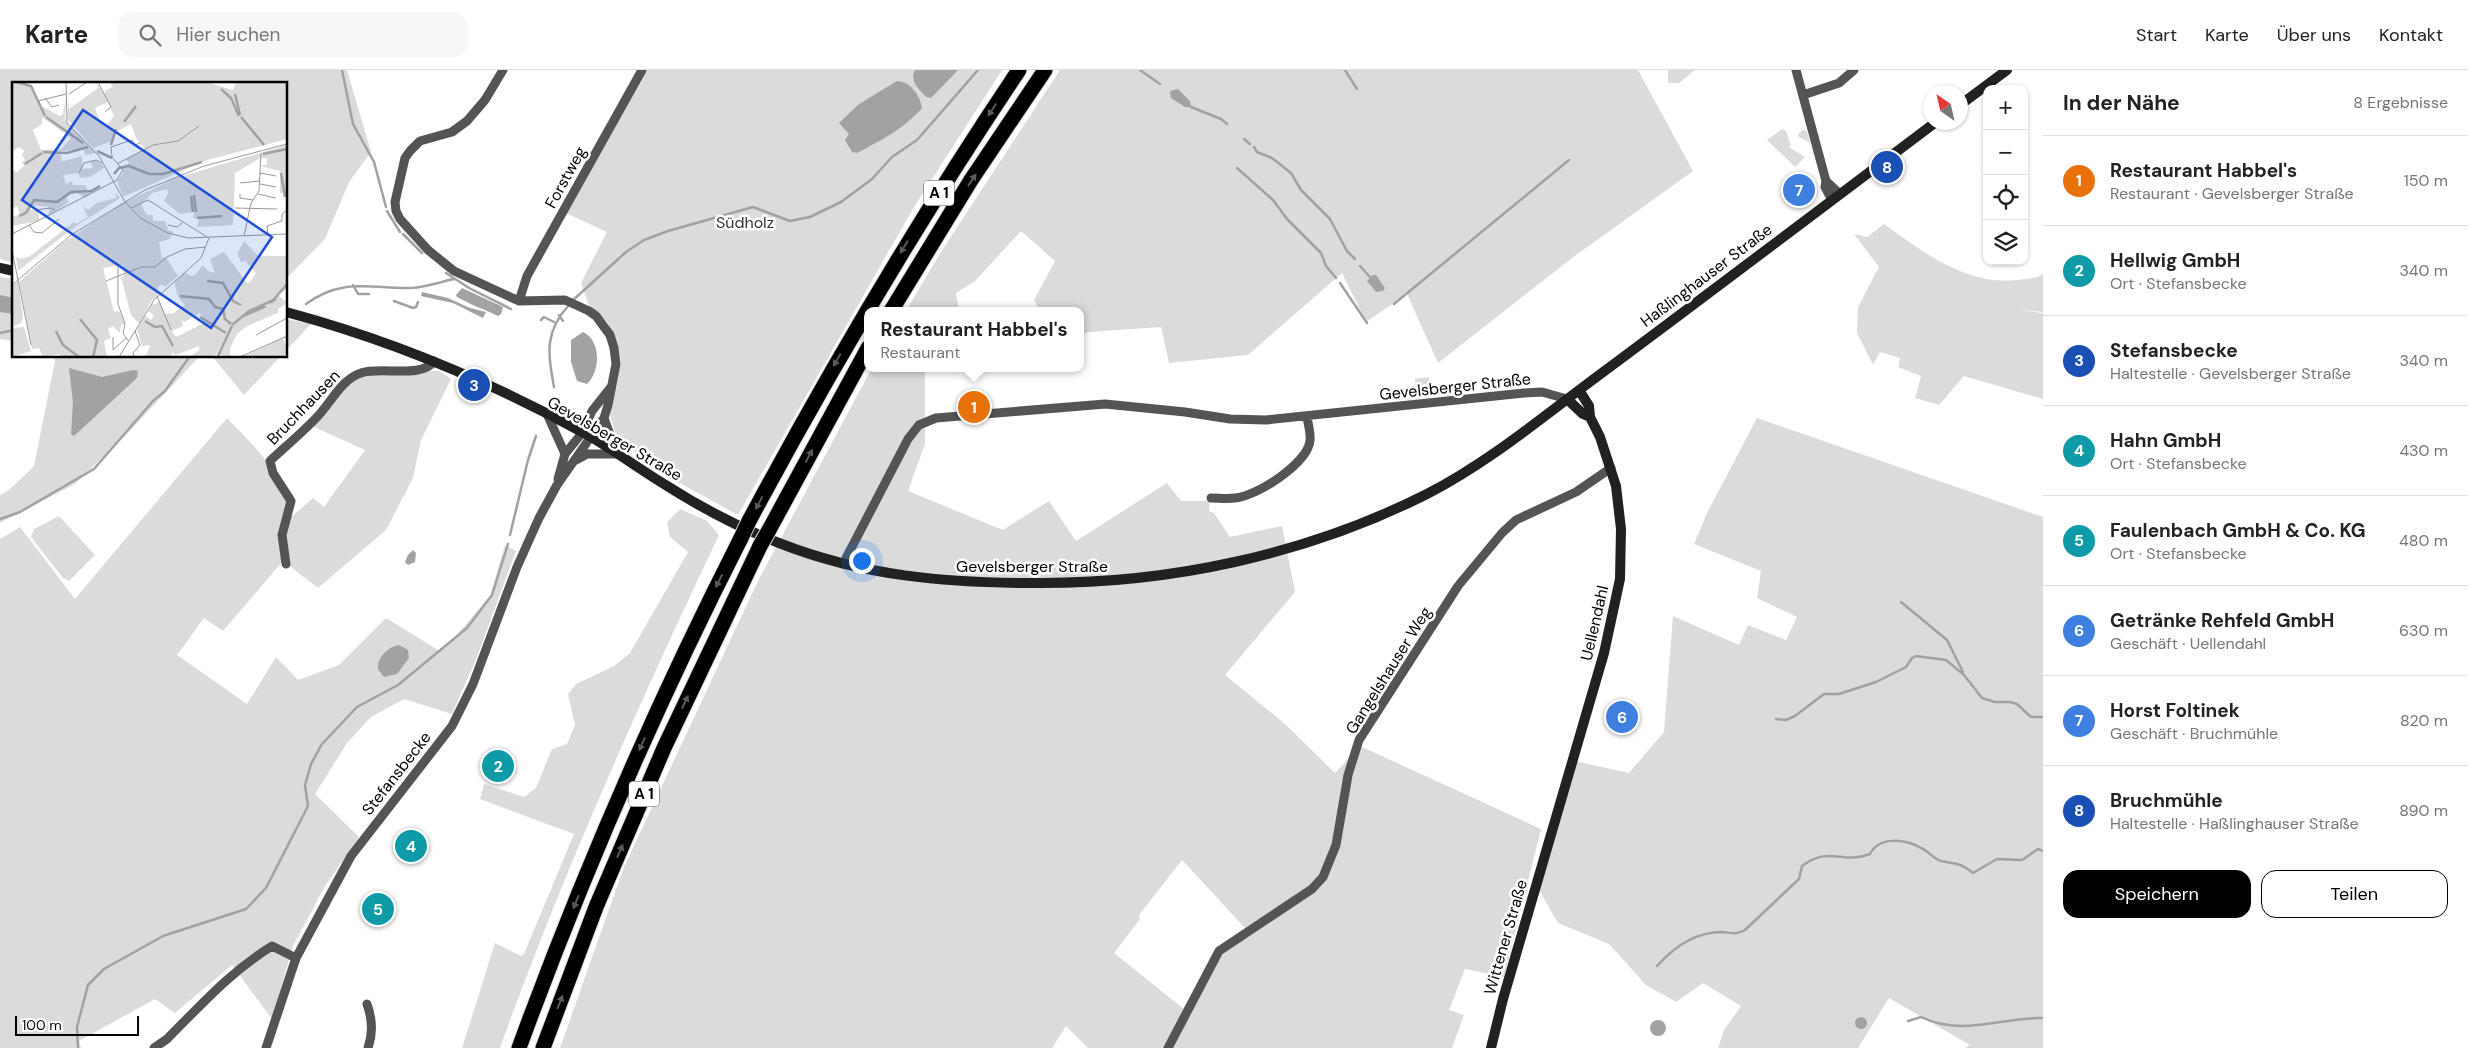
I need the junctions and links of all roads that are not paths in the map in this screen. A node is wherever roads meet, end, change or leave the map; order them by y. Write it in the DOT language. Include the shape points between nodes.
graph roads {
  1 [pos="503,70"];
  2 [pos="642,70"];
  3 [pos="1019,70"];
  4 [pos="1045,70"];
  5 [pos="1796,70"];
  6 [pos="1854,70"];
  7 [pos="2004,71"];
  8 [pos="1803,95"];
  9 [pos="1968,99"];
  10 [pos="1925,130"];
  11 [pos="1836,197"];
  12 [pos="519,301"];
  13 [pos="869,307"];
  14 [pos="893,307"];
  15 [pos="288,313"];
  16 [pos="864,315"];
  17 [pos="864,355"];
  18 [pos="434,361"];
  19 [pos="611,387"];
  20 [pos="1579,390"];
  21 [pos="1567,399"];
  22 [pos="547,414"];
  23 [pos="1307,417"];
  24 [pos="1590,417"];
  25 [pos="604,418"];
  26 [pos="586,435"];
  27 [pos="566,454"];
  28 [pos="617,454"];
  29 [pos="576,460"];
  30 [pos="1611,468"];
  31 [pos="557,485"];
  32 [pos="1211,498"];
  33 [pos="286,564"];
  34 [pos="843,564"];
  35 [pos="1550,835"];
  36 [pos="296,958"];
  37 [pos="367,1004"];
  38 [pos="154,1048"];
  39 [pos="266,1048"];
  40 [pos="368,1048"];
  41 [pos="519,1048"];
  42 [pos="543,1048"];
  43 [pos="1168,1048"];
  44 [pos="1492,1048"];
  1 -- 12 [label="street" via="485,100 467,121 452,132 420,140 410,150 399,184 396,211 428,250 454,271"];
  2 -- 12 [label="street, Forstweg" via="527,276"];
  3 -- 13 [label="highway, A 1, one-way, bridge"];
  14 -- 4 [label="highway, A 1, one-way"];
  5 -- 8 [label="street"];
  6 -- 8 [label="street" via="1838,83"];
  7 -- 9 [label="main road"];
  8 -- 11 [label="street" via="1826,181"];
  10 -- 11 [label="main road, Haßlinghauser Straße"];
  11 -- 20 [label="main road, Haßlinghauser Straße"];
  12 -- 19 [label="street" via="565,300 596,316 610,335 616,364"];
  15 -- 18 [label="main road, Gevelsberger Straße" via="353,330"];
  16 -- 41 [label="highway, A 1, one-way, bridge" via="749,521 684,650 620,793"];
  42 -- 17 [label="highway, A 1, one-way, bridge" via="596,907 660,757 760,546"];
  18 -- 22 [label="main road, Gevelsberger Straße"];
  18 -- 33 [label="street, Bruchhausen" via="420,370 376,370 349,379 318,416 270,461 273,473 291,500 282,535"];
  19 -- 25 [label="street"];
  19 -- 26 [label="street" via="592,411"];
  20 -- 21 [label="main road, Haßlinghauser Straße"];
  20 -- 24 [label="main road, Uellendahl" via="1589,406"];
  21 -- 23 [label="street, Gevelsberger Straße" via="1542,392 1524,393"];
  21 -- 24 [label="main road"];
  21 -- 34 [label="main road, Gevelsberger Straße" via="1469,469 1426,494 1377,517 1252,559 1088,584 937,581"];
  22 -- 26 [label="main road, Gevelsberger Straße"];
  22 -- 27 [label="street"];
  23 -- 32 [label="street" via="1310,441 1303,455 1290,468 1248,495"];
  23 -- 34 [label="street, Gevelsberger Straße" via="1230,420 1106,404 936,418 919,425 908,439"];
  24 -- 30 [label="main road, Uellendahl"];
  25 -- 26 [label="street"];
  25 -- 28 [label="street"];
  26 -- 27 [label="street, Stefansbecke"];
  26 -- 28 [label="main road, Gevelsberger Straße"];
  26 -- 29 [label="street, Stefansbecke"];
  27 -- 31 [label="street, Stefansbecke"];
  28 -- 29 [label="street" via="587,454"];
  28 -- 34 [label="main road, Gevelsberger Straße" via="669,488 738,524 784,545"];
  29 -- 31 [label="street, Stefansbecke"];
  30 -- 35 [label="main road, Uellendahl" via="1619,504 1620,579 1604,653"];
  30 -- 43 [label="street, Gangelshauser Weg" via="1584,488 1516,520 1458,586 1360,740 1348,775 1336,845 1323,877 1306,894 1219,951"];
  31 -- 36 [label="street, Stefansbecke" via="524,550 477,675 452,726 351,856"];
  35 -- 44 [label="main road, Wittener Straße"];
  36 -- 38 [label="street" via="272,946 252,958 235,970 167,1039"];
  36 -- 39 [label="street, Stefansbecke"];
  37 -- 40 [label="street" via="371,1020"];
}
